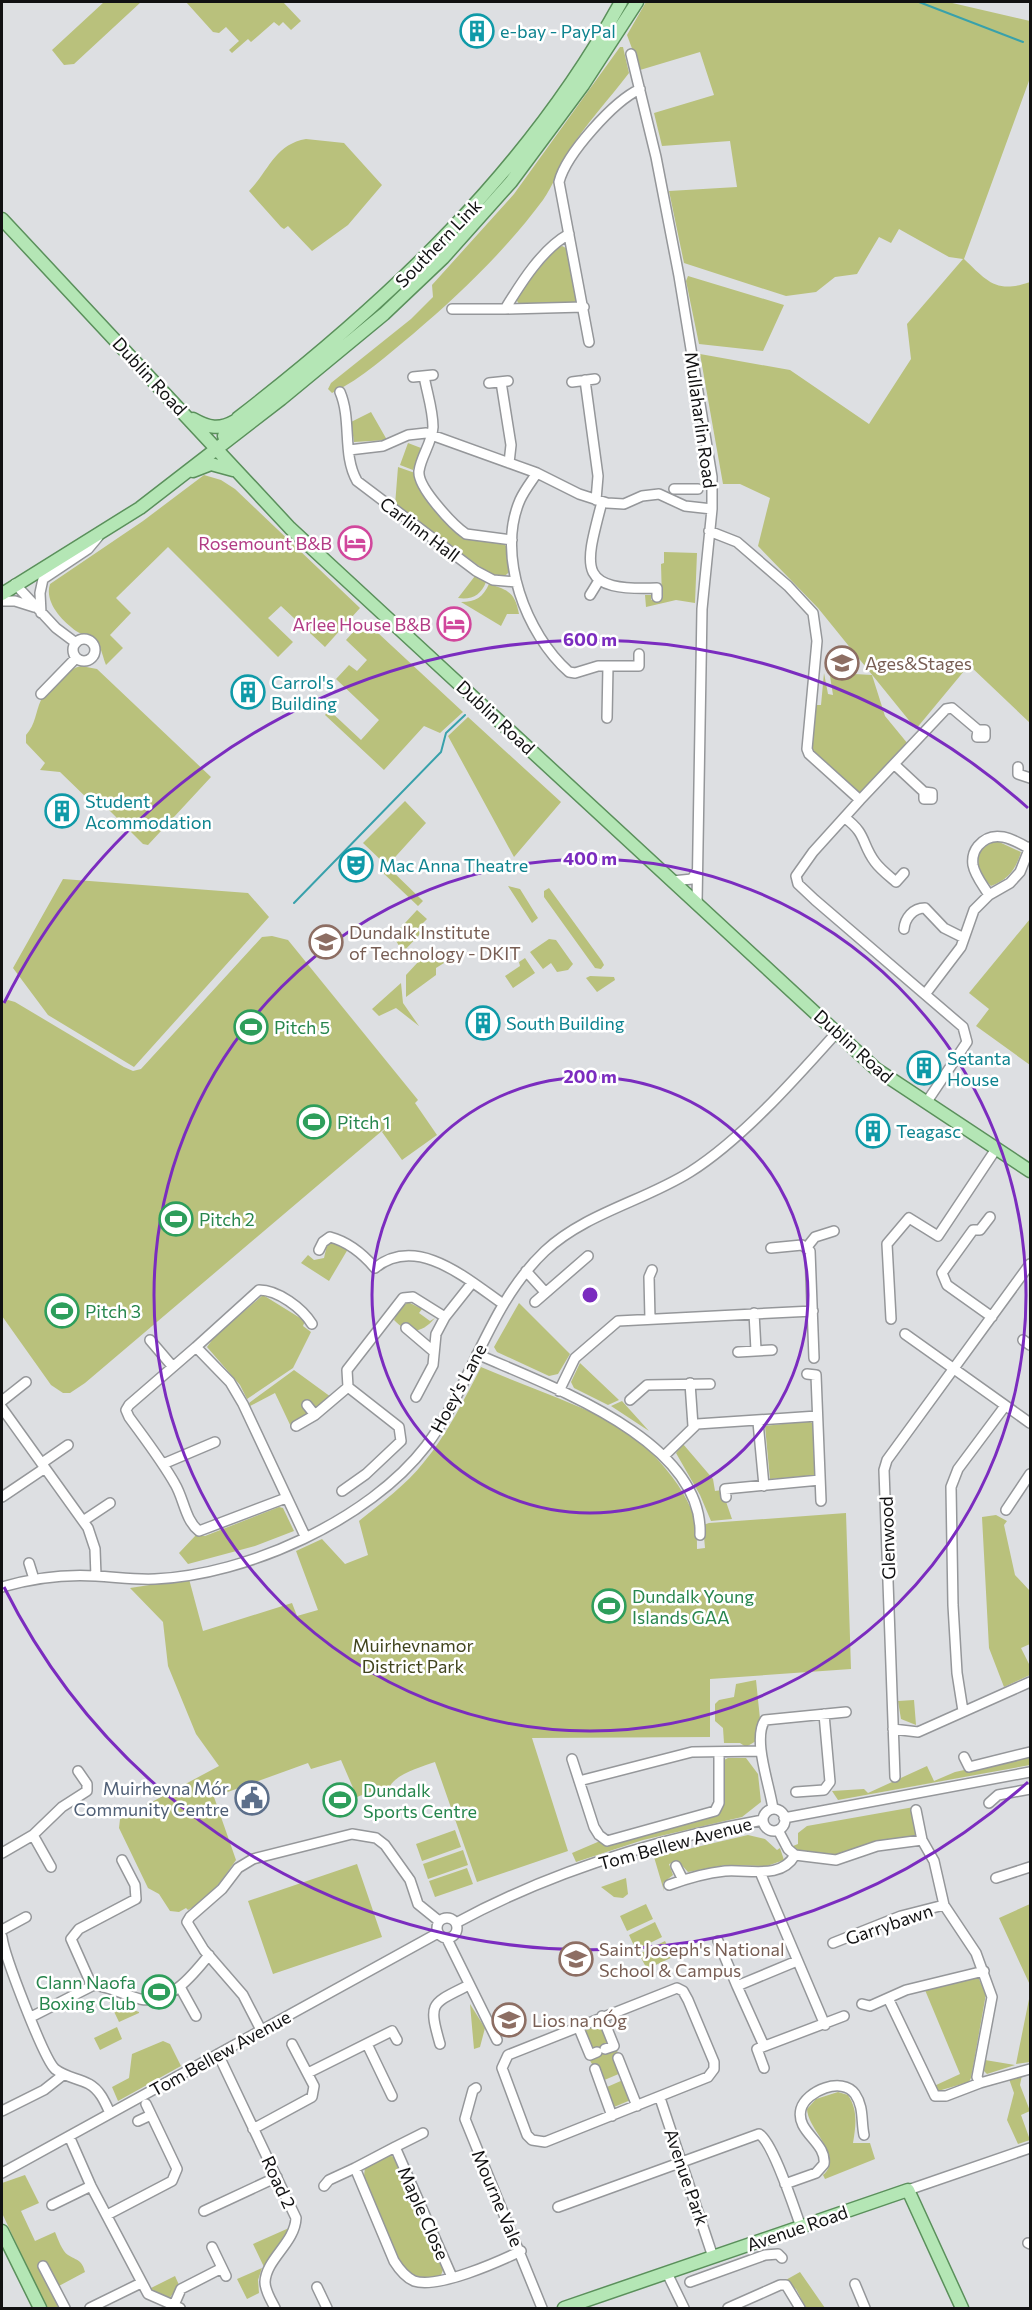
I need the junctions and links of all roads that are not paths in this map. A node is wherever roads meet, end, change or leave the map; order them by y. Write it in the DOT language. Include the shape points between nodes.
graph roads {
  1 [pos="621,2"];
  2 [pos="637,2"];
  3 [pos="631,54"];
  4 [pos="640,89"];
  5 [pos="2,219"];
  6 [pos="569,234"];
  7 [pos="584,307"];
  8 [pos="452,309"];
  9 [pos="505,309"];
  10 [pos="590,342"];
  11 [pos="413,377"];
  12 [pos="595,379"];
  13 [pos="585,380"];
  14 [pos="572,382"];
  15 [pos="489,383"];
  16 [pos="340,392"];
  17 [pos="281,399"];
  18 [pos="185,414"];
  19 [pos="238,418"];
  20 [pos="432,434"];
  21 [pos="214,448"];
  22 [pos="349,450"];
  23 [pos="510,463"];
  24 [pos="234,470"];
  25 [pos="537,473"];
  26 [pos="173,482"];
  27 [pos="674,489"];
  28 [pos="599,501"];
  29 [pos="687,506"];
  30 [pos="712,509"];
  31 [pos="104,530"];
  32 [pos="709,531"];
  33 [pos="512,540"];
  34 [pos="516,582"];
  35 [pos="598,582"];
  36 [pos="15,584"];
  37 [pos="2,594"];
  38 [pos="590,595"];
  39 [pos="657,597"];
  40 [pos="2,601"];
  41 [pos="39,611"];
  42 [pos="76,643"];
  43 [pos="639,654"];
  44 [pos="76,658"];
  45 [pos="608,666"];
  46 [pos="40,694"];
  47 [pos="607,718"];
  48 [pos="978,730"];
  49 [pos="895,765"];
  50 [pos="1018,767"];
  51 [pos="1030,778"];
  52 [pos="924,792"];
  53 [pos="860,800"];
  54 [pos="845,818"];
  55 [pos="1030,848"];
  56 [pos="697,871"];
  57 [pos="904,873"];
  58 [pos="673,881"];
  59 [pos="989,895"];
  60 [pos="697,903"];
  61 [pos="904,929"];
  62 [pos="964,938"];
  63 [pos="926,993"];
  64 [pos="837,1032"];
  65 [pos="926,1103"];
  66 [pos="996,1149"];
  67 [pos="1030,1171"];
  68 [pos="990,1217"];
  69 [pos="834,1231"];
  70 [pos="807,1247"];
  71 [pos="771,1248"];
  72 [pos="319,1250"];
  73 [pos="588,1256"];
  74 [pos="1030,1267"];
  75 [pos="375,1268"];
  76 [pos="652,1270"];
  77 [pos="526,1271"];
  78 [pos="368,1277"];
  79 [pos="472,1282"];
  80 [pos="545,1292"];
  81 [pos="535,1302"];
  82 [pos="503,1304"];
  83 [pos="813,1311"];
  84 [pos="754,1314"];
  85 [pos="445,1317"];
  86 [pos="992,1317"];
  87 [pos="650,1319"];
  88 [pos="891,1319"];
  89 [pos="312,1324"];
  90 [pos="406,1328"];
  91 [pos="424,1331"];
  92 [pos="905,1334"];
  93 [pos="417,1338"];
  94 [pos="150,1340"];
  95 [pos="814,1346"];
  96 [pos="825,1346"];
  97 [pos="196,1347"];
  98 [pos="756,1350"];
  99 [pos="771,1350"];
  100 [pos="433,1352"];
  101 [pos="738,1352"];
  102 [pos="477,1354"];
  103 [pos="814,1358"];
  104 [pos="173,1367"];
  105 [pos="953,1370"];
  106 [pos="807,1374"];
  107 [pos="26,1382"];
  108 [pos="690,1383"];
  109 [pos="710,1384"];
  110 [pos="348,1387"];
  111 [pos="559,1392"];
  112 [pos="416,1397"];
  113 [pos="630,1400"];
  114 [pos="2,1401"];
  115 [pos="307,1405"];
  116 [pos="1005,1406"];
  117 [pos="2,1408"];
  118 [pos="315,1415"];
  119 [pos="818,1416"];
  120 [pos="758,1422"];
  121 [pos="1030,1423"];
  122 [pos="296,1426"];
  123 [pos="693,1426"];
  124 [pos="215,1442"];
  125 [pos="69,1445"];
  126 [pos="664,1456"];
  127 [pos="163,1464"];
  128 [pos="43,1465"];
  129 [pos="1030,1474"];
  130 [pos="820,1480"];
  131 [pos="764,1486"];
  132 [pos="342,1491"];
  133 [pos="2,1497"];
  134 [pos="726,1497"];
  135 [pos="285,1498"];
  136 [pos="821,1501"];
  137 [pos="110,1503"];
  138 [pos="1006,1510"];
  139 [pos="83,1521"];
  140 [pos="700,1535"];
  141 [pos="305,1536"];
  142 [pos="29,1563"];
  143 [pos="96,1576"];
  144 [pos="34,1579"];
  145 [pos="2,1587"];
  146 [pos="1030,1682"];
  147 [pos="963,1711"];
  148 [pos="846,1712"];
  149 [pos="824,1714"];
  150 [pos="893,1729"];
  151 [pos="761,1751"];
  152 [pos="719,1752"];
  153 [pos="1030,1752"];
  154 [pos="964,1757"];
  155 [pos="572,1759"];
  156 [pos="78,1771"];
  157 [pos="1030,1772"];
  158 [pos="895,1777"];
  159 [pos="579,1781"];
  160 [pos="1030,1789"];
  161 [pos="796,1791"];
  162 [pos="989,1803"];
  163 [pos="772,1809"];
  164 [pos="916,1810"];
  165 [pos="784,1818"];
  166 [pos="763,1821"];
  167 [pos="778,1830"];
  168 [pos="33,1835"];
  169 [pos="922,1840"];
  170 [pos="2,1853"];
  171 [pos="795,1855"];
  172 [pos="122,1860"];
  173 [pos="676,1866"];
  174 [pos="51,1867"];
  175 [pos="1030,1867"];
  176 [pos="760,1872"];
  177 [pos="996,1878"];
  178 [pos="683,1880"];
  179 [pos="669,1885"];
  180 [pos="944,1905"];
  181 [pos="26,1917"];
  182 [pos="439,1921"];
  183 [pos="456,1923"];
  184 [pos="2,1930"];
  185 [pos="438,1933"];
  186 [pos="2,1937"];
  187 [pos="447,1939"];
  188 [pos="718,1941"];
  189 [pos="833,1943"];
  190 [pos="209,1955"];
  191 [pos="797,1961"];
  192 [pos="5,1966"];
  193 [pos="984,1971"];
  194 [pos="92,1986"];
  195 [pos="469,1986"];
  196 [pos="737,1986"];
  197 [pos="180,1987"];
  198 [pos="888,1998"];
  199 [pos="862,2004"];
  200 [pos="196,2016"];
  201 [pos="602,2016"];
  202 [pos="844,2016"];
  203 [pos="31,2017"];
  204 [pos="825,2025"];
  205 [pos="578,2026"];
  206 [pos="261,2030"];
  207 [pos="397,2040"];
  208 [pos="497,2040"];
  209 [pos="292,2044"];
  210 [pos="367,2044"];
  211 [pos="440,2044"];
  212 [pos="761,2048"];
  213 [pos="218,2054"];
  214 [pos="618,2058"];
  215 [pos="595,2068"];
  216 [pos="764,2068"];
  217 [pos="1030,2069"];
  218 [pos="308,2073"];
  219 [pos="63,2075"];
  220 [pos="626,2077"];
  221 [pos="609,2083"];
  222 [pos="980,2084"];
  223 [pos="476,2088"];
  224 [pos="392,2096"];
  225 [pos="660,2098"];
  226 [pos="146,2104"];
  227 [pos="637,2106"];
  228 [pos="2,2111"];
  229 [pos="110,2113"];
  230 [pos="151,2115"];
  231 [pos="612,2116"];
  232 [pos="138,2121"];
  233 [pos="253,2129"];
  234 [pos="423,2133"];
  235 [pos="864,2135"];
  236 [pos="69,2136"];
  237 [pos="395,2147"];
  238 [pos="1030,2148"];
  239 [pos="682,2162"];
  240 [pos="355,2168"];
  241 [pos="2,2173"];
  242 [pos="277,2177"];
  243 [pos="785,2184"];
  244 [pos="91,2186"];
  245 [pos="324,2186"];
  246 [pos="908,2190"];
  247 [pos="52,2205"];
  248 [pos="558,2207"];
  249 [pos="204,2211"];
  250 [pos="107,2215"];
  251 [pos="801,2227"];
  252 [pos="2,2231"];
  253 [pos="759,2241"];
  254 [pos="212,2247"];
  255 [pos="521,2251"];
  256 [pos="765,2255"];
  257 [pos="713,2257"];
  258 [pos="782,2258"];
  259 [pos="43,2266"];
  260 [pos="667,2273"];
  261 [pos="452,2277"];
  262 [pos="690,2282"];
  263 [pos="141,2283"];
  264 [pos="867,2284"];
  265 [pos="317,2287"];
  266 [pos="177,2307"];
  267 [pos="40,2308"];
  268 [pos="65,2308"];
  269 [pos="90,2308"];
  270 [pos="275,2308"];
  271 [pos="327,2308"];
  272 [pos="542,2308"];
  273 [pos="564,2308"];
  274 [pos="684,2308"];
  275 [pos="728,2308"];
  276 [pos="800,2308"];
  277 [pos="865,2308"];
  278 [pos="962,2308"];
  1 -- 19 [label="main road, Southern Link" via="547,115 448,234 379,303"];
  2 -- 17 [label="main road, Southern Link" via="558,121 466,233 384,314"];
  3 -- 4 [label="street, Mullaharlin Road"];
  4 -- 6 [label="street" via="618,101 588,135 561,176 560,195"];
  4 -- 30 [label="street, Mullaharlin Road" via="663,191 704,417 711,458"];
  5 -- 18 [label="main road, Dublin Road"];
  6 -- 7 [label="street"];
  6 -- 9 [label="street" via="534,267"];
  7 -- 9 [label="street"];
  7 -- 10 [label="street"];
  8 -- 9 [label="street" via="465,304"];
  11 -- 20 [label="street, Carlinn Hall" via="429,376"];
  12 -- 13 [label="street"];
  13 -- 14 [label="street"];
  13 -- 28 [label="street"];
  15 -- 23 [label="street" via="504,382"];
  16 -- 22 [label="street, Carlinn Hall"];
  17 -- 21 [label="main road"];
  17 -- 24 [label="main road" via="233,444 229,454"];
  18 -- 19 [label="main road" via="213,428 225,427"];
  18 -- 21 [label="main road, Dublin Road"];
  19 -- 21 [label="main road, Southern Link"];
  20 -- 22 [label="street" via="414,434 388,445"];
  20 -- 23 [label="street"];
  20 -- 33 [label="street, Carlinn Hall" via="419,473 431,497 466,534"];
  21 -- 24 [label="main road, Dublin Road"];
  21 -- 26 [label="main road"];
  22 -- 34 [label="street, Carlinn Hall" via="353,472 361,485 485,576"];
  23 -- 25 [label="street"];
  24 -- 26 [label="main road" via="211,464"];
  24 -- 58 [label="main road, Dublin Road" via="290,528"];
  25 -- 28 [label="street"];
  25 -- 33 [label="street" via="520,500"];
  26 -- 31 [label="main road"];
  27 -- 29 [label="street" via="693,489"];
  28 -- 29 [label="street" via="624,504 659,494"];
  28 -- 35 [label="street" via="591,547"];
  29 -- 30 [label="street"];
  30 -- 32 [label="street, Mullaharlin Road"];
  31 -- 36 [label="main road"];
  31 -- 41 [label="street" via="88,549 43,579"];
  32 -- 53 [label="street" via="745,548 813,614 817,641 808,754"];
  32 -- 56 [label="street, Mullaharlin Road" via="702,609"];
  33 -- 34 [label="street"];
  34 -- 45 [label="street" via="527,617 565,668 575,673"];
  35 -- 38 [label="street"];
  35 -- 39 [label="street" via="626,589 657,588"];
  36 -- 37 [label="main road"];
  36 -- 41 [label="street"];
  40 -- 41 [label="street"];
  41 -- 42 [label="street"];
  42 -- 44 [label="street"];
  42 -- 44 [label="street" via="89,641 94,651 89,659"];
  43 -- 45 [label="street" via="639,666"];
  44 -- 46 [label="street"];
  45 -- 47 [label="street"];
  48 -- 49 [label="street" via="952,708 946,710"];
  49 -- 52 [label="street"];
  49 -- 53 [label="street"];
  50 -- 51 [label="street" via="1018,774"];
  53 -- 54 [label="street"];
  54 -- 57 [label="street" via="861,831 874,862 896,882"];
  54 -- 63 [label="street" via="796,876 803,890"];
  55 -- 59 [label="street" via="1020,872"];
  55 -- 59 [label="street" via="999,836 983,840 974,851 973,865"];
  56 -- 58 [label="street" via="692,879"];
  56 -- 60 [label="street, Mullaharlin Road"];
  58 -- 60 [label="main road, Dublin Road"];
  59 -- 62 [label="street" via="974,910"];
  60 -- 64 [label="main road, Dublin Road"];
  61 -- 62 [label="street" via="914,910 925,908 944,928"];
  62 -- 63 [label="street"];
  63 -- 65 [label="street" via="963,1027 967,1041"];
  64 -- 65 [label="main road, Dublin Road" via="876,1069"];
  64 -- 77 [label="street, Hoey's Lane" via="766,1106 707,1159 665,1186 573,1230"];
  65 -- 66 [label="main road, Dublin Road"];
  66 -- 67 [label="main road, Dublin Road"];
  66 -- 88 [label="street" via="938,1236 909,1218 887,1244"];
  68 -- 86 [label="street" via="980,1230 973,1230 942,1273 947,1285"];
  69 -- 70 [label="street" via="815,1237"];
  70 -- 71 [label="street"];
  70 -- 83 [label="street"];
  72 -- 75 [label="street" via="330,1237 340,1240"];
  73 -- 80 [label="street"];
  74 -- 86 [label="street, Glenwood"];
  75 -- 78 [label="street"];
  75 -- 79 [label="street" via="401,1255 423,1256"];
  76 -- 87 [label="street"];
  77 -- 80 [label="street"];
  77 -- 82 [label="street, Hoey's Lane"];
  79 -- 82 [label="street"];
  79 -- 85 [label="street"];
  80 -- 81 [label="street"];
  82 -- 102 [label="street, Hoey's Lane"];
  83 -- 84 [label="street"];
  83 -- 95 [label="street"];
  84 -- 87 [label="street"];
  84 -- 98 [label="street"];
  85 -- 100 [label="street"];
  85 -- 110 [label="street" via="413,1297 403,1298 347,1370"];
  86 -- 105 [label="street, Glenwood"];
  87 -- 111 [label="street" via="611,1325 575,1358"];
  89 -- 97 [label="street" via="297,1308 269,1290 259,1290"];
  90 -- 93 [label="street"];
  91 -- 93 [label="street"];
  92 -- 105 [label="street"];
  93 -- 100 [label="street"];
  94 -- 104 [label="street"];
  95 -- 96 [label="street"];
  95 -- 103 [label="street"];
  97 -- 104 [label="street"];
  97 -- 135 [label="street" via="230,1382 243,1404"];
  98 -- 99 [label="street"];
  98 -- 101 [label="street"];
  100 -- 112 [label="street" via="433,1365"];
  102 -- 111 [label="street"];
  102 -- 141 [label="street, Hoey's Lane" via="436,1432 404,1471 359,1507"];
  104 -- 127 [label="street" via="126,1410"];
  105 -- 116 [label="street"];
  105 -- 150 [label="street, Glenwood" via="887,1460 884,1470"];
  106 -- 119 [label="street" via="816,1375"];
  107 -- 114 [label="street"];
  108 -- 109 [label="street"];
  108 -- 113 [label="street" via="647,1385"];
  108 -- 123 [label="street"];
  110 -- 118 [label="street"];
  110 -- 132 [label="street" via="402,1433 388,1454"];
  111 -- 126 [label="street" via="631,1428"];
  115 -- 118 [label="street"];
  116 -- 121 [label="street"];
  116 -- 147 [label="street" via="958,1469 951,1486 953,1605"];
  117 -- 128 [label="street"];
  118 -- 122 [label="street"];
  119 -- 120 [label="street"];
  119 -- 130 [label="street"];
  120 -- 123 [label="street"];
  120 -- 131 [label="street"];
  123 -- 126 [label="street"];
  124 -- 127 [label="street"];
  125 -- 128 [label="street"];
  126 -- 140 [label="street" via="694,1499 701,1516"];
  127 -- 135 [label="street" via="199,1531"];
  128 -- 133 [label="street"];
  128 -- 139 [label="street"];
  129 -- 138 [label="street"];
  130 -- 131 [label="street"];
  130 -- 136 [label="street"];
  131 -- 134 [label="street" via="725,1489"];
  135 -- 141 [label="street"];
  137 -- 139 [label="street"];
  139 -- 143 [label="street" via="92,1535"];
  141 -- 143 [label="street, Hoey's Lane" via="262,1557 213,1571 159,1579"];
  142 -- 144 [label="street"];
  143 -- 144 [label="street, Hoey's Lane"];
  144 -- 145 [label="street, Hoey's Lane"];
  146 -- 147 [label="street"];
  147 -- 150 [label="street" via="918,1732"];
  148 -- 149 [label="street"];
  149 -- 151 [label="street" via="765,1720"];
  149 -- 161 [label="street" via="830,1782 824,1790"];
  150 -- 158 [label="street, Glenwood"];
  151 -- 152 [label="street"];
  151 -- 163 [label="street"];
  152 -- 159 [label="street" via="666,1757"];
  152 -- 159 [label="street" via="719,1803 715,1811 611,1840 597,1833"];
  153 -- 154 [label="street" via="969,1767"];
  155 -- 159 [label="street"];
  156 -- 168 [label="street" via="87,1791 62,1807"];
  157 -- 165 [label="street"];
  160 -- 162 [label="street" via="998,1795"];
  163 -- 165 [label="street" via="782,1812"];
  163 -- 166 [label="street"];
  164 -- 169 [label="street, Garrybawn"];
  165 -- 167 [label="street"];
  166 -- 167 [label="street" via="768,1829"];
  166 -- 183 [label="street, Tom Bellew Avenue" via="694,1834 585,1867"];
  167 -- 171 [label="street"];
  168 -- 170 [label="street"];
  168 -- 174 [label="street"];
  169 -- 171 [label="street" via="877,1846 836,1860"];
  169 -- 180 [label="street, Garrybawn" via="934,1861"];
  171 -- 176 [label="street" via="781,1869"];
  172 -- 194 [label="street" via="135,1885 136,1899 79,1929 71,1939"];
  173 -- 178 [label="street"];
  175 -- 177 [label="street"];
  176 -- 178 [label="street" via="727,1871"];
  176 -- 191 [label="street"];
  178 -- 179 [label="street"];
  180 -- 189 [label="street, Garrybawn" via="902,1916"];
  180 -- 193 [label="street, Garrybawn"];
  181 -- 184 [label="street"];
  182 -- 183 [label="street" via="448,1918"];
  182 -- 185 [label="street"];
  182 -- 190 [label="street" via="418,1904 410,1880 385,1845 375,1838 352,1834 253,1859 238,1868 187,1922"];
  183 -- 187 [label="street" via="456,1933"];
  185 -- 187 [label="street"];
  185 -- 206 [label="street, Tom Bellew Avenue"];
  186 -- 192 [label="street"];
  187 -- 195 [label="street"];
  188 -- 196 [label="street"];
  190 -- 197 [label="street"];
  190 -- 206 [label="street" via="243,1995"];
  191 -- 196 [label="street"];
  191 -- 204 [label="street"];
  192 -- 203 [label="street"];
  193 -- 198 [label="street" via="940,1980"];
  193 -- 222 [label="street, Garrybawn" via="992,1997 977,2077"];
  194 -- 197 [label="street" via="147,2000"];
  194 -- 203 [label="street"];
  195 -- 208 [label="street"];
  195 -- 211 [label="street" via="434,2007"];
  196 -- 212 [label="street"];
  197 -- 200 [label="street"];
  198 -- 199 [label="street" via="870,2006"];
  198 -- 222 [label="street" via="935,2096"];
  201 -- 205 [label="street"];
  201 -- 205 [label="street" via="614,2046 590,2055"];
  201 -- 225 [label="street" via="663,1991 683,1990 714,2069 708,2077"];
  202 -- 204 [label="street"];
  203 -- 219 [label="street" via="48,2058"];
  204 -- 212 [label="street"];
  205 -- 231 [label="street" via="516,2050 503,2061 502,2068 527,2135 538,2143"];
  206 -- 213 [label="street, Tom Bellew Avenue"];
  207 -- 210 [label="street" via="392,2031"];
  209 -- 218 [label="street"];
  210 -- 218 [label="street"];
  210 -- 224 [label="street"];
  212 -- 216 [label="street"];
  213 -- 229 [label="street, Tom Bellew Avenue"];
  213 -- 233 [label="street, Road 2"];
  214 -- 220 [label="street"];
  215 -- 221 [label="street"];
  217 -- 222 [label="street"];
  218 -- 233 [label="street" via="314,2086 312,2097"];
  219 -- 228 [label="street" via="44,2090"];
  219 -- 229 [label="street" via="89,2084"];
  220 -- 221 [label="street"];
  220 -- 227 [label="street"];
  221 -- 231 [label="street"];
  223 -- 255 [label="street, Mourne Vale" via="465,2119"];
  225 -- 227 [label="street"];
  225 -- 239 [label="street, Avenue Park"];
  226 -- 230 [label="street"];
  227 -- 231 [label="street"];
  229 -- 236 [label="street, Tom Bellew Avenue"];
  230 -- 232 [label="street"];
  230 -- 250 [label="street" via="177,2175"];
  233 -- 242 [label="street, Road 2"];
  234 -- 237 [label="street"];
  235 -- 243 [label="street" via="862,2114 853,2092 836,2086 814,2093 805,2101 801,2117 804,2128 823,2152 824,2163 816,2173"];
  236 -- 241 [label="street, Tom Bellew Avenue"];
  236 -- 244 [label="street"];
  237 -- 240 [label="street, Maple Close"];
  237 -- 261 [label="street, Maple Close"];
  238 -- 246 [label="street, Avenue Road"];
  239 -- 243 [label="street" via="759,2134 765,2137"];
  239 -- 248 [label="street"];
  239 -- 257 [label="street, Avenue Park"];
  240 -- 245 [label="street"];
  240 -- 261 [label="street, Maple Close" via="394,2261 403,2273 423,2282"];
  242 -- 249 [label="street"];
  242 -- 270 [label="street, Road 2" via="296,2218 291,2236 265,2280"];
  243 -- 251 [label="street"];
  244 -- 247 [label="street"];
  244 -- 250 [label="street"];
  246 -- 251 [label="main road, Avenue Road"];
  246 -- 278 [label="main road"];
  250 -- 263 [label="street"];
  251 -- 253 [label="main road, Avenue Road"];
  252 -- 267 [label="main road"];
  253 -- 256 [label="street"];
  253 -- 257 [label="main road, Avenue Road"];
  254 -- 266 [label="street" via="224,2272 181,2289"];
  255 -- 261 [label="street, Maple Close"];
  255 -- 272 [label="street, Mourne Vale"];
  256 -- 258 [label="street" via="778,2254"];
  256 -- 262 [label="street"];
  257 -- 260 [label="main road, Avenue Road"];
  259 -- 268 [label="street"];
  260 -- 273 [label="main road, Avenue Road"];
  260 -- 274 [label="street"];
  263 -- 266 [label="street" via="152,2299"];
  263 -- 269 [label="street"];
  264 -- 277 [label="street" via="856,2286"];
  265 -- 271 [label="street"];
  275 -- 276 [label="street" via="786,2285"];
}
